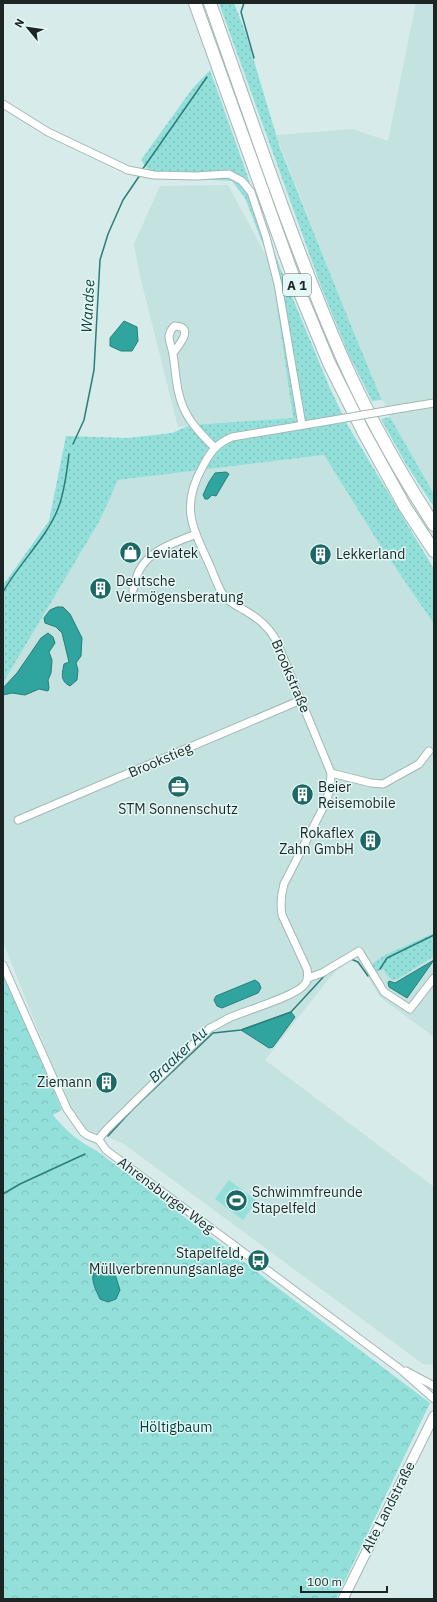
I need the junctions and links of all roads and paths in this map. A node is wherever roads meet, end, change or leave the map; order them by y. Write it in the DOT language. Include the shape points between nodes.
graph roads {
  1 [pos="195,3"];
  2 [pos="210,3"];
  3 [pos="3,104"];
  4 [pos="173,353"];
  5 [pos="434,403"];
  6 [pos="302,425"];
  7 [pos="214,446"];
  8 [pos="434,525"];
  9 [pos="196,534"];
  10 [pos="434,551"];
  11 [pos="133,590"];
  12 [pos="301,700"];
  13 [pos="429,751"];
  14 [pos="331,773"];
  15 [pos="18,820"];
  16 [pos="3,965"];
  17 [pos="308,978"];
  18 [pos="434,978"];
  19 [pos="99,1140"];
  20 [pos="400,1369"];
  21 [pos="425,1380"];
  22 [pos="434,1380"];
  23 [pos="434,1386"];
  24 [pos="434,1399"];
  25 [pos="434,1416"];
  26 [pos="343,1599"];
  1 -- 10 [label="highway, A 1" via="293,276 329,363 405,507"];
  2 -- 8 [label="highway, A 1" via="306,269 342,356 375,425"];
  3 -- 6 [label="street" via="48,132 128,170 154,175 228,174 242,181 251,192 278,284"];
  4 -- 7 [label="street" via="180,399 185,412 198,432"];
  5 -- 6 [label="street, bridge"];
  6 -- 7 [label="street" via="232,437"];
  7 -- 9 [label="street, Brookstraße" via="196,478 190,496 190,510"];
  9 -- 11 [label="street" via="149,556 139,572"];
  9 -- 12 [label="street, Brookstraße" via="224,595 234,605 263,622 273,634"];
  12 -- 14 [label="street, Brookstraße"];
  12 -- 15 [label="street, Brookstieg"];
  13 -- 14 [label="street" via="419,764 383,784"];
  14 -- 17 [label="street, Brookstraße" via="330,789 324,804 281,895 282,915 307,969"];
  16 -- 19 [label="street, Ahrensburger Weg" via="67,1108 83,1132"];
  17 -- 18 [label="street" via="322,973 359,951 384,992 410,1010"];
  17 -- 19 [label="street" via="303,987 286,996 210,1028 107,1129"];
  19 -- 20 [label="street, Ahrensburger Weg" via="106,1150"];
  20 -- 21 [label="street, Ahrensburger Weg"];
  20 -- 24 [label="street, Ahrensburger Weg"];
  21 -- 22 [label="street, Ahrensburger Weg"];
  21 -- 23 [label="street, Ahrensburger Weg"];
  25 -- 26 [label="main road, Alte Landstraße"];
}
